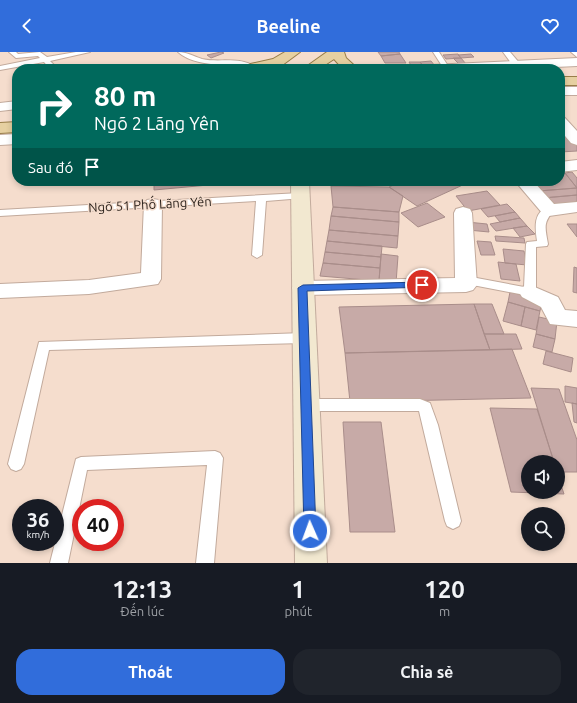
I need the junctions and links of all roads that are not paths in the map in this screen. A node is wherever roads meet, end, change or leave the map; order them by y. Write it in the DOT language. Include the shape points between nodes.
graph roads {
  1 [pos="87,52"];
  2 [pos="181,52"];
  3 [pos="294,52"];
  4 [pos="337,52"];
  5 [pos="436,52"];
  6 [pos="506,52"];
  7 [pos="574,52"];
  8 [pos="14,54"];
  9 [pos="577,55"];
  10 [pos="45,59"];
  11 [pos="577,62"];
  12 [pos="20,64"];
  13 [pos="50,64"];
  14 [pos="239,64"];
  15 [pos="276,64"];
  16 [pos="318,64"];
  17 [pos="346,64"];
  18 [pos="444,64"];
  19 [pos="516,64"];
  20 [pos="537,64"];
  21 [pos="12,66"];
  22 [pos="0,68"];
  23 [pos="577,70"];
  24 [pos="565,71"];
  25 [pos="565,81"];
  26 [pos="577,81"];
  27 [pos="565,91"];
  28 [pos="577,91"];
  29 [pos="12,106"];
  30 [pos="0,107"];
  31 [pos="12,114"];
  32 [pos="0,115"];
  33 [pos="577,116"];
  34 [pos="565,117"];
  35 [pos="12,127"];
  36 [pos="565,127"];
  37 [pos="0,128"];
  38 [pos="12,139"];
  39 [pos="0,140"];
  40 [pos="577,140"];
  41 [pos="577,165"];
  42 [pos="565,166"];
  43 [pos="528,186"];
  44 [pos="300,187"];
  45 [pos="261,198"];
  46 [pos="153,204"];
  47 [pos="577,207"];
  48 [pos="549,210"];
  49 [pos="0,213"];
  50 [pos="463,213"];
  51 [pos="257,255"];
  52 [pos="466,283"];
  53 [pos="303,288"];
  54 [pos="0,291"];
  55 [pos="530,292"];
  56 [pos="577,319"];
  57 [pos="304,338"];
  58 [pos="306,405"];
  59 [pos="16,464"];
  60 [pos="453,521"];
  61 [pos="59,563"];
  62 [pos="205,563"];
  63 [pos="311,563"];
  1 -- 10 [label="lane"];
  2 -- 14 [label="lane" via="201,61"];
  3 -- 15 [label="main road"];
  4 -- 16 [label="main road"];
  4 -- 17 [label="main road"];
  5 -- 18 [label="lane"];
  6 -- 19 [label="lane"];
  7 -- 9 [label="lane"];
  8 -- 10 [label="lane" via="40,54"];
  10 -- 12 [label="lane"];
  10 -- 13 [label="lane"];
  11 -- 20 [label="street"];
  21 -- 22 [label="lane"];
  23 -- 24 [label="main road"];
  25 -- 26 [label="main road"];
  27 -- 28 [label="street"];
  29 -- 30 [label="street"];
  31 -- 32 [label="main road"];
  33 -- 34 [label="street"];
  35 -- 37 [label="main road"];
  36 -- 40 [label="street"];
  38 -- 39 [label="street"];
  41 -- 42 [label="street"];
  43 -- 48 [label="street"];
  44 -- 45 [label="lane, Ngõ 51 Phố Lãng Yên"];
  44 -- 53 [label="street"];
  45 -- 46 [label="lane, Ngõ 51 Phố Lãng Yên"];
  45 -- 51 [label="lane"];
  46 -- 49 [label="lane, Ngõ 51 Phố Lãng Yên"];
  46 -- 54 [label="street" via="151,279 89,287"];
  47 -- 48 [label="street"];
  48 -- 55 [label="lane" via="542,217 543,244 531,244"];
  50 -- 52 [label="street"];
  52 -- 53 [label="street"];
  52 -- 55 [label="lane"];
  53 -- 57 [label="street"];
  55 -- 56 [label="street" via="550,302 558,318"];
  57 -- 58 [label="street"];
  57 -- 59 [label="lane" via="44,345"];
  58 -- 60 [label="lane" via="420,404 425,407"];
  58 -- 63 [label="street"];
  61 -- 62 [label="lane" via="81,464 215,458"];
}
